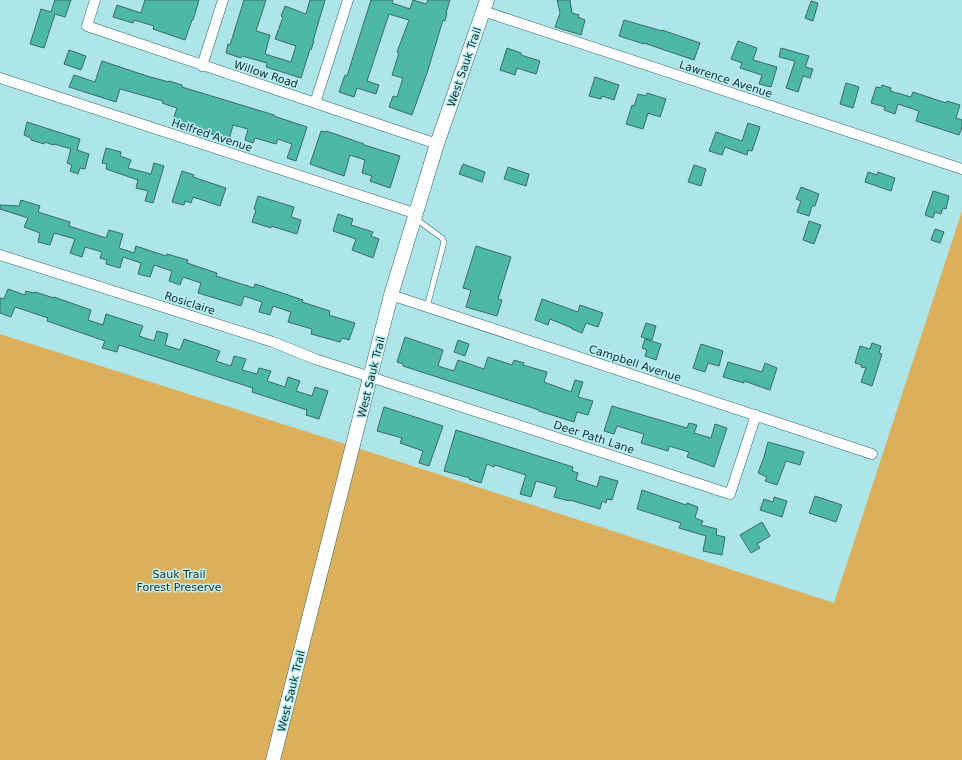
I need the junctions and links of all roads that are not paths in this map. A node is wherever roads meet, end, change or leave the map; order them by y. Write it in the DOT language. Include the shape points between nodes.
graph roads {
  1 [pos="95,0"];
  2 [pos="223,0"];
  3 [pos="348,0"];
  4 [pos="485,6"];
  5 [pos="202,66"];
  6 [pos="0,78"];
  7 [pos="315,102"];
  8 [pos="437,144"];
  9 [pos="962,169"];
  10 [pos="416,216"];
  11 [pos="0,255"];
  12 [pos="391,295"];
  13 [pos="427,307"];
  14 [pos="371,378"];
  15 [pos="756,415"];
  16 [pos="872,454"];
  17 [pos="273,760"];
  1 -- 5 [label="street, Willow Road" via="87,26"];
  2 -- 5 [label="street"];
  3 -- 7 [label="street"];
  4 -- 8 [label="main road, West Sauk Trail"];
  4 -- 9 [label="street, Lawrence Avenue"];
  5 -- 7 [label="street, Willow Road"];
  6 -- 10 [label="street, Helfred Avenue"];
  7 -- 8 [label="street, Willow Road"];
  8 -- 10 [label="main road, West Sauk Trail"];
  10 -- 12 [label="main road, West Sauk Trail"];
  10 -- 13 [label="lane" via="444,242"];
  11 -- 14 [label="street, Rosiclaire" via="273,342"];
  12 -- 13 [label="street, Campbell Avenue"];
  12 -- 14 [label="main road, West Sauk Trail"];
  13 -- 15 [label="street, Campbell Avenue"];
  14 -- 15 [label="street, Deer Path Lane" via="730,494"];
  14 -- 17 [label="main road, West Sauk Trail"];
  15 -- 16 [label="street, Campbell Avenue"];
}
